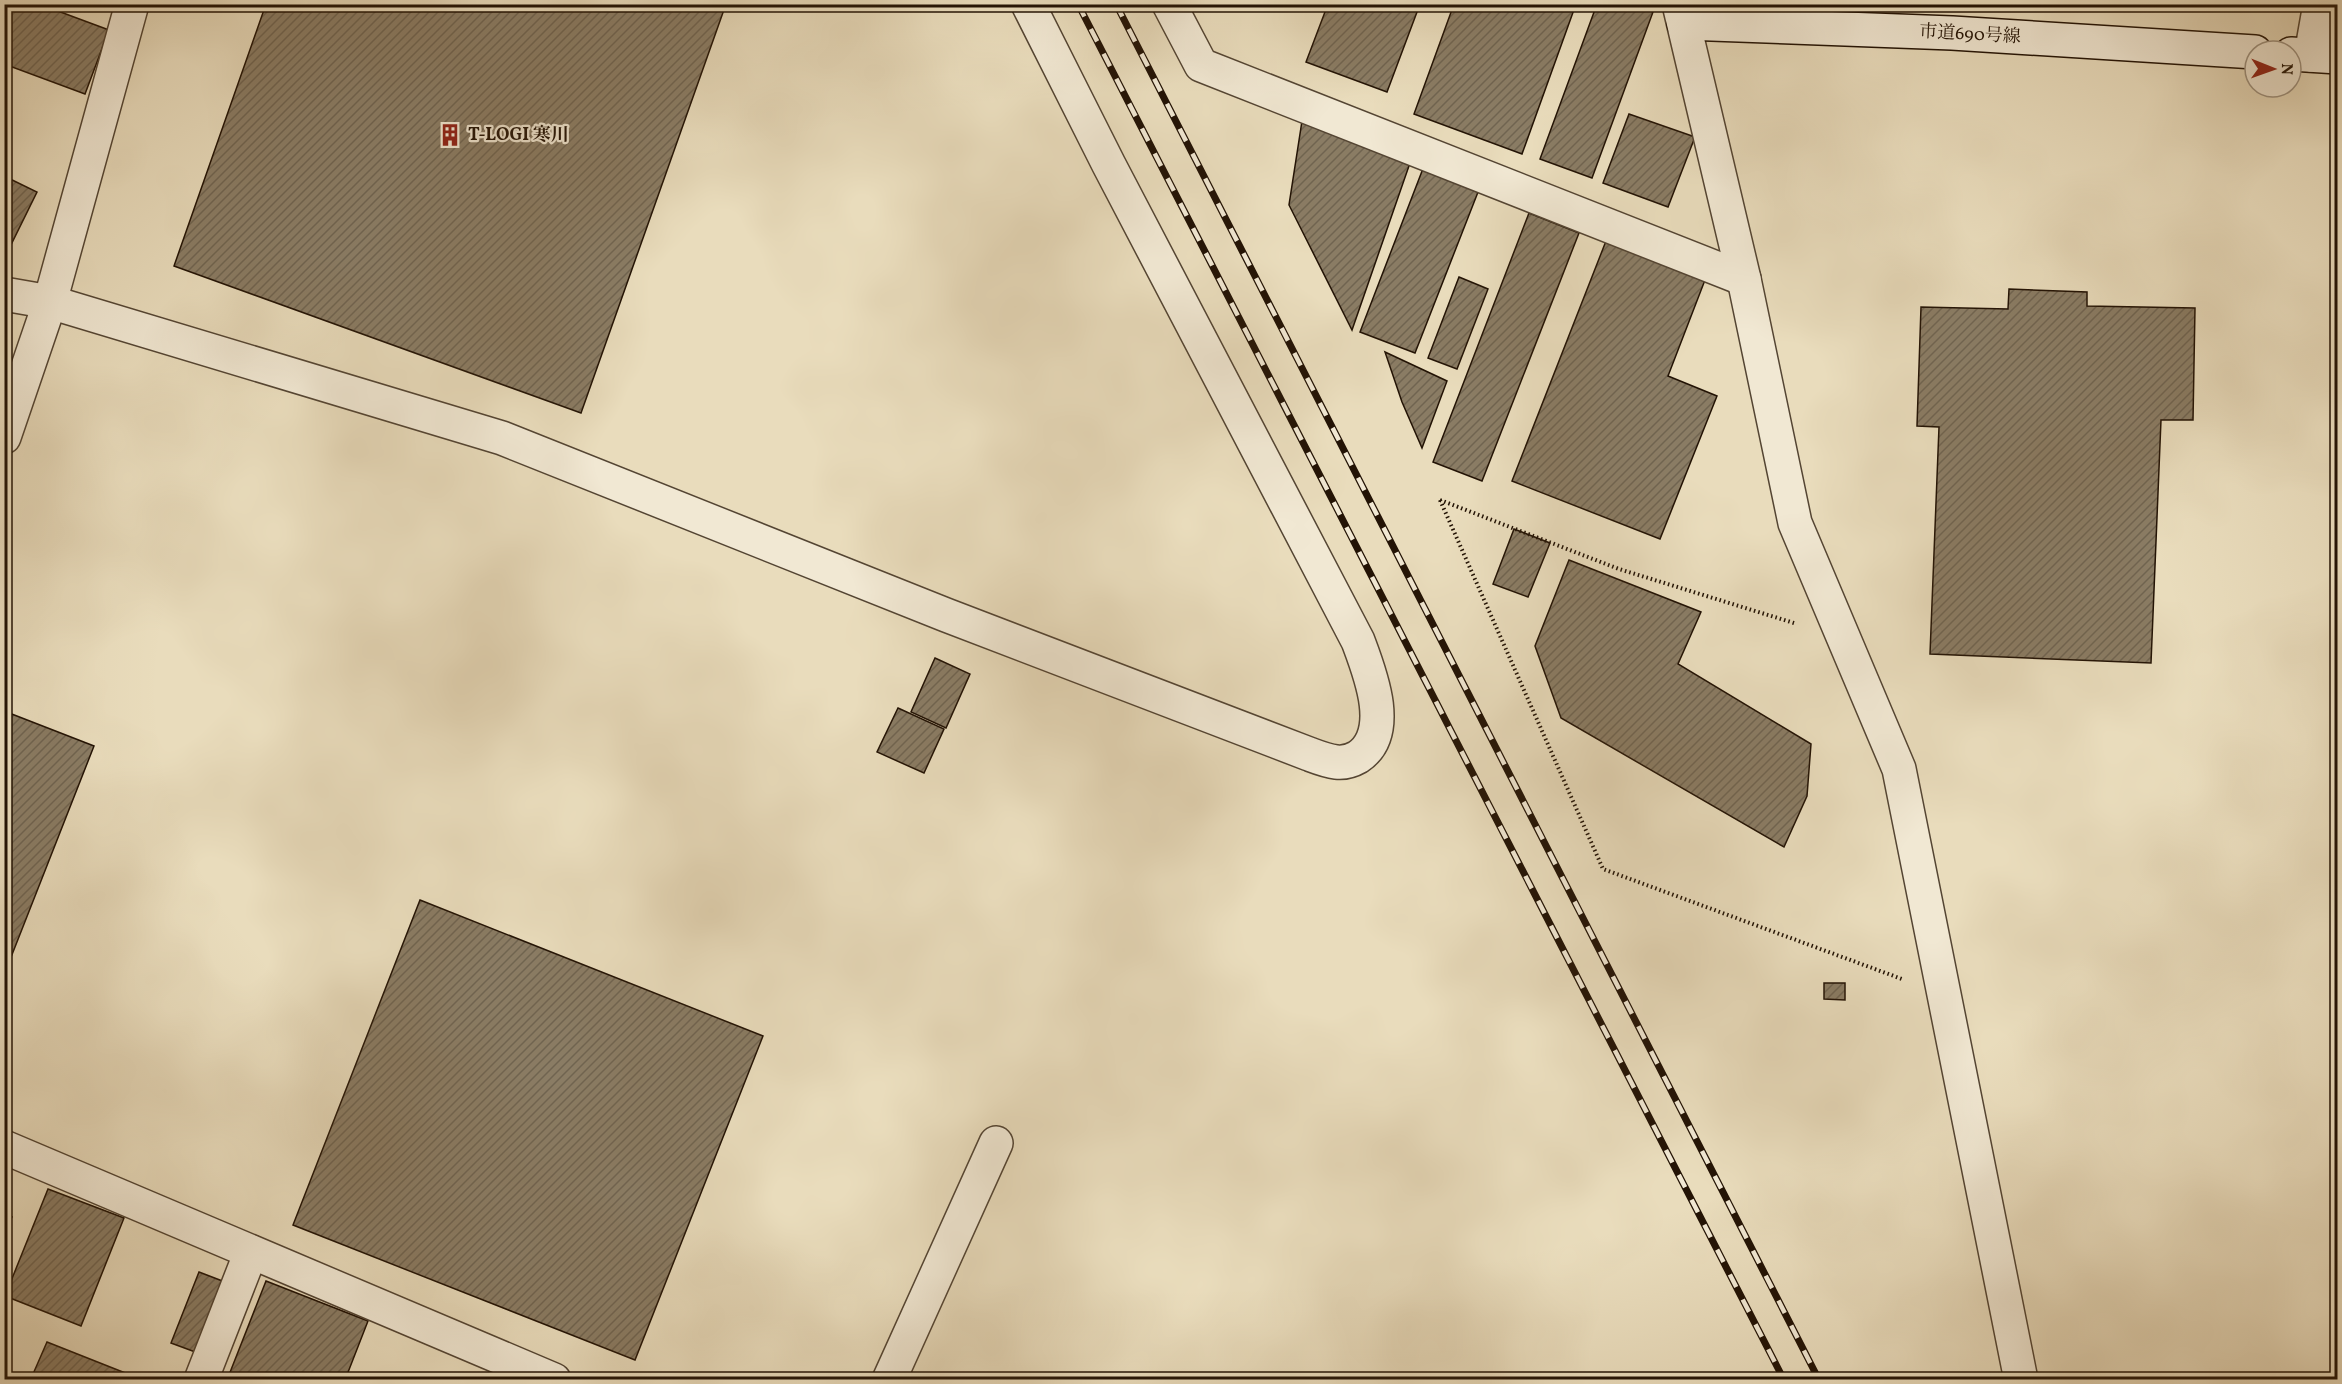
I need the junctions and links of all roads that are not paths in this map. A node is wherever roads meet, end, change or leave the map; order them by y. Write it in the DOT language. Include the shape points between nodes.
graph roads {
  1 [pos="132,4"];
  2 [pos="1028,4"];
  3 [pos="1169,4"];
  4 [pos="2320,4"];
  5 [pos="1681,14"];
  6 [pos="2243,51"];
  7 [pos="2313,55"];
  8 [pos="1744,279"];
  9 [pos="4,294"];
  10 [pos="50,302"];
  11 [pos="4,437"];
  12 [pos="996,1143"];
  13 [pos="4,1147"];
  14 [pos="251,1252"];
  15 [pos="201,1380"];
  16 [pos="554,1380"];
  17 [pos="889,1380"];
  18 [pos="2021,1380"];
  1 -- 10 [label="street"];
  2 -- 10 [label="street" via="1358,641 1371,674 1377,707 1374,735 1367,751 1351,761 1335,762 1309,754 957,620 502,438"];
  3 -- 8 [label="street" via="1201,65"];
  4 -- 7 [label="street"];
  5 -- 6 [label="street, 市道690号線"];
  5 -- 8 [label="street"];
  8 -- 18 [label="street" via="1795,523 1899,769"];
  9 -- 10 [label="street"];
  10 -- 11 [label="street"];
  12 -- 17 [label="street"];
  13 -- 14 [label="street"];
  14 -- 15 [label="street"];
  14 -- 16 [label="street"];
}
